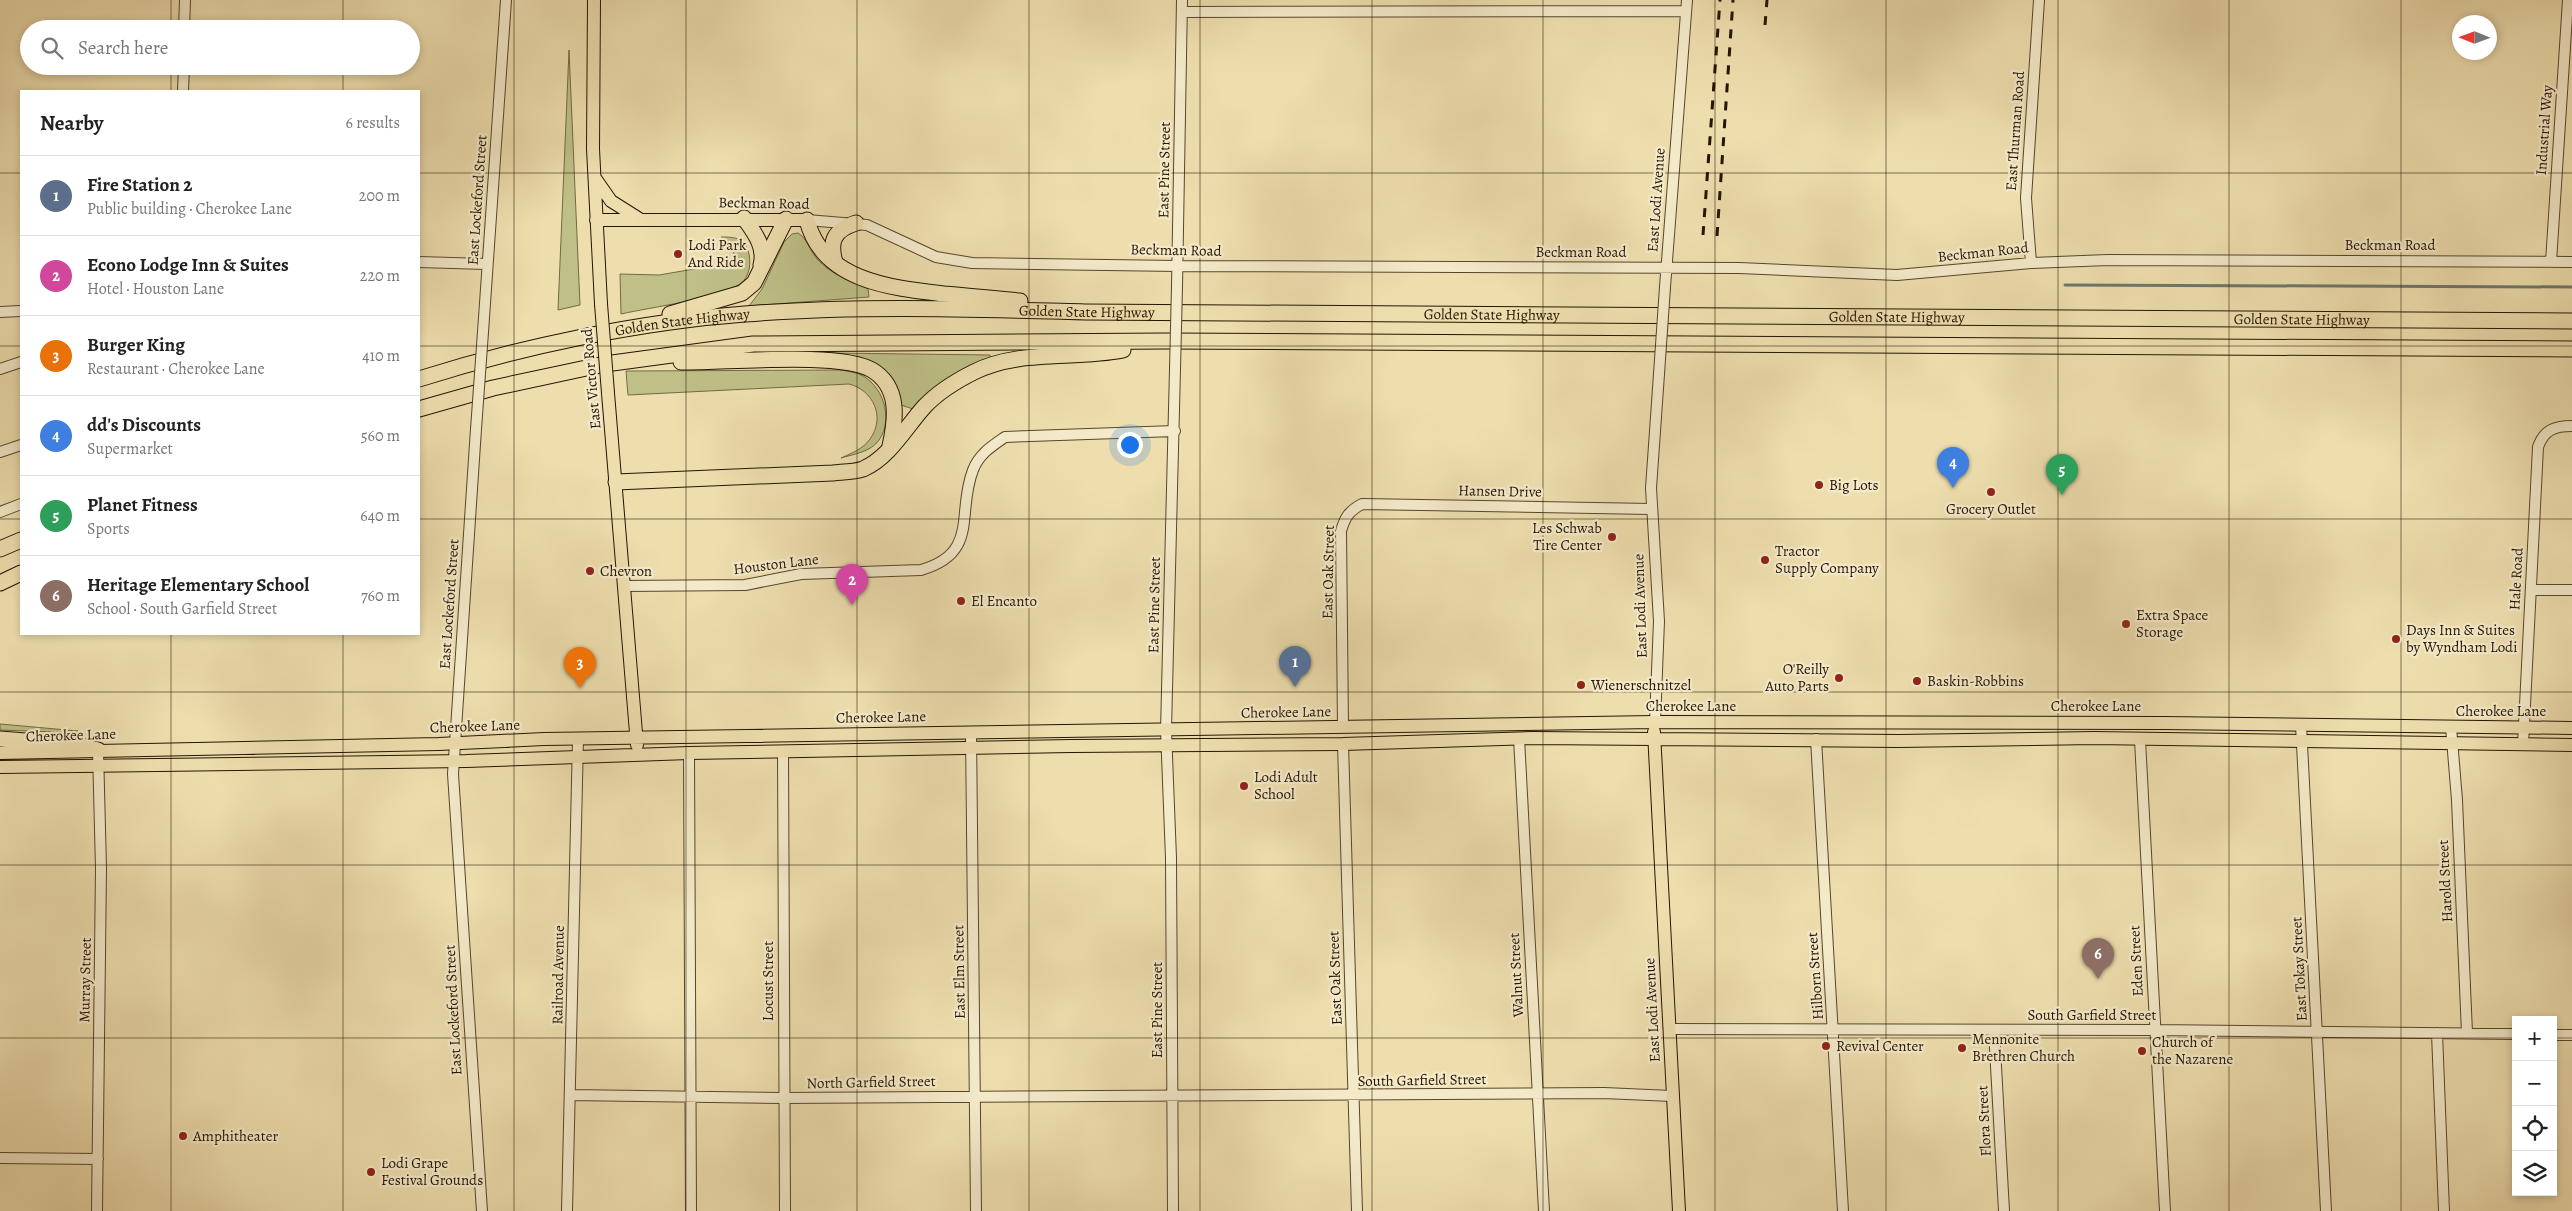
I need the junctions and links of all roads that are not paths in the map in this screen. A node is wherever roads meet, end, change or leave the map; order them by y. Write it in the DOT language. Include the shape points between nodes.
graph roads {
  1 [pos="185,0"];
  2 [pos="506,0"];
  3 [pos="594,0"];
  4 [pos="1182,0"];
  5 [pos="1687,0"];
  6 [pos="2039,0"];
  7 [pos="2568,0"];
  8 [pos="1686,11"];
  9 [pos="1182,12"];
  10 [pos="184,20"];
  11 [pos="184,75"];
  12 [pos="183,90"];
  13 [pos="594,178"];
  14 [pos="638,218"];
  15 [pos="744,218"];
  16 [pos="786,219"];
  17 [pos="596,220"];
  18 [pos="807,220"];
  19 [pos="856,223"];
  20 [pos="420,262"];
  21 [pos="835,262"];
  22 [pos="2551,262"];
  23 [pos="2572,262"];
  24 [pos="2031,263"];
  25 [pos="486,264"];
  26 [pos="1178,266"];
  27 [pos="1666,269"];
  28 [pos="759,274"];
  29 [pos="20,311"];
  30 [pos="0,312"];
  31 [pos="1085,312"];
  32 [pos="2572,321"];
  33 [pos="591,336"];
  34 [pos="1166,341"];
  35 [pos="2572,349"];
  36 [pos="624,361"];
  37 [pos="20,362"];
  38 [pos="0,370"];
  39 [pos="420,379"];
  40 [pos="420,409"];
  41 [pos="2572,426"];
  42 [pos="1175,431"];
  43 [pos="20,445"];
  44 [pos="890,447"];
  45 [pos="0,452"];
  46 [pos="616,482"];
  47 [pos="20,504"];
  48 [pos="1651,509"];
  49 [pos="1351,510"];
  50 [pos="0,512"];
  51 [pos="20,535"];
  52 [pos="0,540"];
  53 [pos="20,540"];
  54 [pos="0,549"];
  55 [pos="20,573"];
  56 [pos="0,583"];
  57 [pos="625,586"];
  58 [pos="2531,590"];
  59 [pos="2572,590"];
  60 [pos="1655,722"];
  61 [pos="2301,725"];
  62 [pos="1343,727"];
  63 [pos="2450,727"];
  64 [pos="2523,727"];
  65 [pos="2572,728"];
  66 [pos="1166,730"];
  67 [pos="971,732"];
  68 [pos="636,738"];
  69 [pos="1519,738"];
  70 [pos="1654,738"];
  71 [pos="0,739"];
  72 [pos="578,739"];
  73 [pos="1816,739"];
  74 [pos="2140,740"];
  75 [pos="2301,741"];
  76 [pos="2451,743"];
  77 [pos="454,744"];
  78 [pos="1343,744"];
  79 [pos="2572,744"];
  80 [pos="2523,745"];
  81 [pos="1167,747"];
  82 [pos="971,749"];
  83 [pos="98,750"];
  84 [pos="783,751"];
  85 [pos="0,753"];
  86 [pos="689,754"];
  87 [pos="637,755"];
  88 [pos="578,757"];
  89 [pos="453,760"];
  90 [pos="0,767"];
  91 [pos="98,767"];
  92 [pos="1834,1028"];
  93 [pos="1669,1029"];
  94 [pos="1994,1030"];
  95 [pos="2155,1030"];
  96 [pos="2317,1033"];
  97 [pos="2437,1033"];
  98 [pos="2467,1034"];
  99 [pos="2512,1034"];
  100 [pos="2557,1035"];
  101 [pos="2572,1035"];
  102 [pos="1538,1093"];
  103 [pos="570,1095"];
  104 [pos="975,1096"];
  105 [pos="1172,1096"];
  106 [pos="1353,1096"];
  107 [pos="1672,1096"];
  108 [pos="690,1097"];
  109 [pos="782,1098"];
  110 [pos="0,1158"];
  111 [pos="98,1159"];
  112 [pos="97,1211"];
  113 [pos="482,1211"];
  114 [pos="567,1211"];
  115 [pos="691,1211"];
  116 [pos="785,1211"];
  117 [pos="976,1211"];
  118 [pos="1173,1211"];
  119 [pos="1357,1211"];
  120 [pos="1544,1211"];
  121 [pos="1679,1211"];
  122 [pos="1843,1211"];
  123 [pos="2004,1211"];
  124 [pos="2165,1211"];
  125 [pos="2326,1211"];
  126 [pos="2444,1211"];
  1 -- 10 [label="street"];
  2 -- 25 [label="street, East Lockeford Street"];
  3 -- 13 [label="main road, East Victor Road"];
  4 -- 9 [label="street, East Pine Street"];
  5 -- 8 [label="street, East Lodi Avenue"];
  6 -- 24 [label="street, East Thurman Road" via="2026,198"];
  7 -- 22 [label="street, Industrial Way"];
  8 -- 9 [label="street"];
  8 -- 27 [label="street, East Lodi Avenue"];
  9 -- 26 [label="street, East Pine Street"];
  11 -- 12 [label="street"];
  13 -- 14 [label="main road" via="611,201"];
  13 -- 17 [label="main road, East Victor Road"];
  14 -- 15 [label="main road, Beckman Road"];
  14 -- 17 [label="main road, Beckman Road"];
  15 -- 16 [label="main road, Beckman Road"];
  15 -- 28 [label="highway" via="761,248"];
  16 -- 18 [label="main road, Beckman Road"];
  16 -- 28 [label="highway"];
  17 -- 46 [label="main road, East Victor Road, bridge"];
  18 -- 19 [label="street, Beckman Road"];
  18 -- 21 [label="highway" via="810,234"];
  19 -- 21 [label="highway" via="838,230 833,238 831,248"];
  19 -- 26 [label="street, Beckman Road" via="891,234 936,257 954,261"];
  20 -- 25 [label="street"];
  21 -- 31 [label="highway" via="865,280 899,289 1046,303"];
  22 -- 23 [label="street, Beckman Road"];
  22 -- 24 [label="street, Beckman Road" via="2108,260"];
  24 -- 27 [label="street, Beckman Road" via="1897,275 1739,268"];
  25 -- 77 [label="street, East Lockeford Street, bridge"];
  26 -- 27 [label="street, Beckman Road"];
  26 -- 42 [label="street, East Pine Street, bridge"];
  27 -- 48 [label="street, East Lodi Avenue, bridge" via="1651,468"];
  28 -- 33 [label="highway" via="754,283 735,296"];
  29 -- 30 [label="street"];
  31 -- 32 [label="highway, Golden State Highway"];
  31 -- 33 [label="highway, Golden State Highway" via="914,308 801,310 659,323"];
  33 -- 39 [label="highway, Golden State Highway"];
  34 -- 35 [label="highway, Golden State Highway"];
  34 -- 36 [label="highway, Golden State Highway" via="753,344"];
  34 -- 44 [label="highway" via="1102,354 1033,357 985,367 957,381 933,399"];
  36 -- 40 [label="highway, Golden State Highway" via="493,388"];
  36 -- 44 [label="highway" via="782,360 860,366 881,378 894,402"];
  37 -- 38 [label="street"];
  41 -- 58 [label="street, Hale Road" via="2553,427 2544,434 2538,447"];
  42 -- 57 [label="street, Houston Lane" via="1005,437 989,448 974,468 959,546 950,557 922,570 801,574 734,585"];
  42 -- 66 [label="street, East Pine Street"];
  43 -- 45 [label="street"];
  44 -- 46 [label="highway" via="874,463 848,472"];
  46 -- 57 [label="main road, East Victor Road"];
  47 -- 50 [label="street"];
  48 -- 49 [label="street, Hansen Drive" via="1362,504"];
  48 -- 60 [label="street, East Lodi Avenue" via="1659,621"];
  49 -- 62 [label="street, East Oak Street" via="1341,531"];
  51 -- 52 [label="highway"];
  53 -- 54 [label="highway"];
  55 -- 56 [label="highway"];
  57 -- 68 [label="main road, East Victor Road"];
  58 -- 59 [label="street"];
  58 -- 64 [label="street, Hale Road"];
  60 -- 61 [label="main road, Cherokee Lane"];
  60 -- 62 [label="main road, Cherokee Lane"];
  60 -- 70 [label="main road, East Lodi Avenue"];
  61 -- 63 [label="main road, Cherokee Lane"];
  61 -- 75 [label="street, East Tokay Street"];
  62 -- 66 [label="main road, Cherokee Lane"];
  63 -- 64 [label="main road, Cherokee Lane"];
  63 -- 76 [label="street, Harold Street"];
  64 -- 65 [label="main road, Cherokee Lane"];
  64 -- 80 [label="street, Hale Road"];
  66 -- 67 [label="main road, Cherokee Lane"];
  66 -- 81 [label="street, East Pine Street"];
  67 -- 68 [label="main road, Cherokee Lane"];
  67 -- 82 [label="street, East Elm Street"];
  68 -- 72 [label="main road, Cherokee Lane"];
  68 -- 87 [label="main road, East Victor Road"];
  69 -- 70 [label="main road, Cherokee Lane"];
  69 -- 78 [label="main road, Cherokee Lane"];
  69 -- 102 [label="street, Walnut Street"];
  70 -- 73 [label="main road, Cherokee Lane"];
  70 -- 93 [label="main road, East Lodi Avenue"];
  71 -- 83 [label="highway" via="77,745"];
  72 -- 77 [label="main road, Cherokee Lane"];
  72 -- 88 [label="street, Railroad Avenue"];
  73 -- 74 [label="main road, Cherokee Lane"];
  73 -- 92 [label="street, Hilborn Street"];
  74 -- 75 [label="main road, Cherokee Lane"];
  74 -- 95 [label="street, Eden Street"];
  75 -- 76 [label="main road, Cherokee Lane"];
  75 -- 96 [label="street, East Tokay Street"];
  76 -- 80 [label="main road, Cherokee Lane"];
  76 -- 98 [label="street, Harold Street"];
  77 -- 83 [label="main road, Cherokee Lane"];
  77 -- 89 [label="street, East Lockeford Street"];
  78 -- 81 [label="main road, Cherokee Lane"];
  78 -- 106 [label="street, East Oak Street"];
  79 -- 80 [label="main road, Cherokee Lane"];
  81 -- 82 [label="main road, Cherokee Lane"];
  81 -- 105 [label="street, East Pine Street" via="1172,858"];
  82 -- 84 [label="main road, Cherokee Lane"];
  82 -- 104 [label="street, East Elm Street"];
  83 -- 85 [label="main road, Cherokee Lane"];
  83 -- 91 [label="street, Murray Street"];
  84 -- 86 [label="main road, Cherokee Lane"];
  84 -- 109 [label="street, Locust Street"];
  86 -- 87 [label="main road, Cherokee Lane"];
  86 -- 108 [label="street"];
  87 -- 88 [label="main road, Cherokee Lane"];
  88 -- 89 [label="main road, Cherokee Lane"];
  88 -- 103 [label="street, Railroad Avenue"];
  89 -- 91 [label="main road, Cherokee Lane"];
  89 -- 113 [label="street, East Lockeford Street"];
  90 -- 91 [label="main road, Cherokee Lane"];
  91 -- 111 [label="street, Murray Street" via="101,868"];
  92 -- 93 [label="street, South Garfield Street"];
  92 -- 94 [label="street, South Garfield Street"];
  92 -- 122 [label="street, Hilborn Street"];
  93 -- 107 [label="main road, East Lodi Avenue"];
  94 -- 95 [label="street, South Garfield Street"];
  94 -- 123 [label="street, Flora Street"];
  95 -- 96 [label="street, South Garfield Street"];
  95 -- 124 [label="street, Eden Street"];
  96 -- 97 [label="street, South Garfield Street"];
  96 -- 125 [label="street, East Tokay Street"];
  97 -- 98 [label="street, South Garfield Street"];
  97 -- 126 [label="street"];
  98 -- 99 [label="street, South Garfield Street"];
  100 -- 101 [label="street"];
  102 -- 106 [label="street, South Garfield Street"];
  102 -- 107 [label="street, South Garfield Street"];
  102 -- 120 [label="street, Walnut Street"];
  103 -- 108 [label="street, North Garfield Street"];
  103 -- 114 [label="street, Railroad Avenue"];
  104 -- 105 [label="street, North Garfield Street"];
  104 -- 109 [label="street, North Garfield Street"];
  104 -- 117 [label="street, East Elm Street"];
  105 -- 106 [label="street, South Garfield Street"];
  105 -- 118 [label="street, East Pine Street"];
  106 -- 119 [label="street, East Oak Street"];
  107 -- 121 [label="main road, East Lodi Avenue"];
  108 -- 109 [label="street, North Garfield Street"];
  108 -- 115 [label="street"];
  109 -- 116 [label="street, Locust Street"];
  110 -- 111 [label="street"];
  111 -- 112 [label="street, Murray Street"];
}
